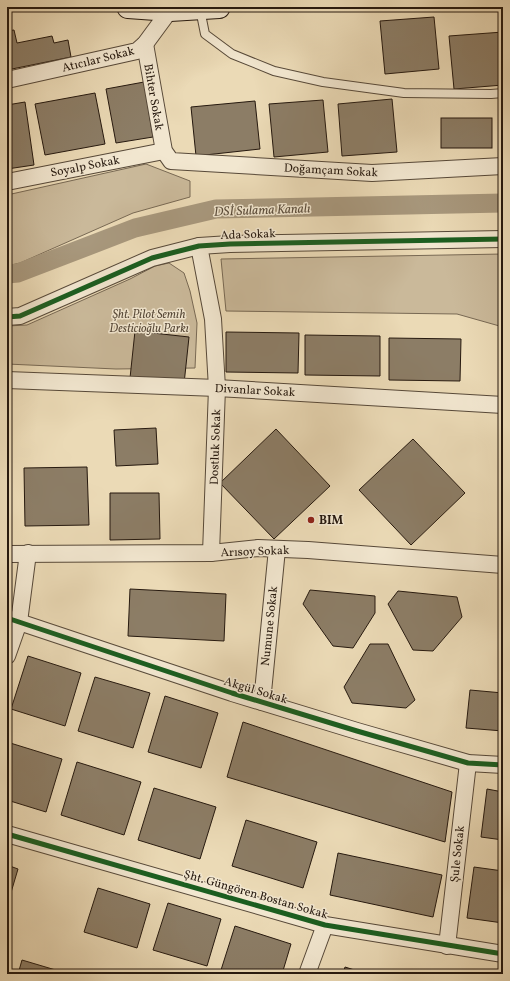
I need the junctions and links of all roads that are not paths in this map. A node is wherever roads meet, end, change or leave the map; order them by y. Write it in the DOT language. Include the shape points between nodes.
graph roads {
  1 [pos="128,7"];
  2 [pos="209,8"];
  3 [pos="170,10"];
  4 [pos="145,44"];
  5 [pos="7,80"];
  6 [pos="503,93"];
  7 [pos="164,151"];
  8 [pos="503,166"];
  9 [pos="7,182"];
  10 [pos="503,240"];
  11 [pos="198,246"];
  12 [pos="7,317"];
  13 [pos="7,380"];
  14 [pos="217,388"];
  15 [pos="503,405"];
  16 [pos="277,549"];
  17 [pos="28,553"];
  18 [pos="211,553"];
  19 [pos="7,554"];
  20 [pos="503,566"];
  21 [pos="13,620"];
  22 [pos="7,656"];
  23 [pos="262,702"];
  24 [pos="468,763"];
  25 [pos="503,765"];
  26 [pos="7,834"];
  27 [pos="325,925"];
  28 [pos="447,946"];
  29 [pos="503,954"];
  30 [pos="307,974"];
  1 -- 3 [label="main road"];
  2 -- 3 [label="main road"];
  2 -- 6 [label="lane" via="206,34 232,54 274,71 323,82 404,92"];
  3 -- 4 [label="street, Atıcılar Sokak"];
  4 -- 5 [label="street, Atıcılar Sokak" via="137,51"];
  4 -- 7 [label="street, Bihter Sokak"];
  7 -- 8 [label="street, Doğamçam Sokak" via="171,161 372,173"];
  7 -- 9 [label="street, Soyalp Sokak"];
  10 -- 11 [label="street, Ada Sokak"];
  11 -- 12 [label="street, Ada Sokak" via="152,258 20,316"];
  11 -- 14 [label="street, Dostluk Sokak" via="213,320"];
  13 -- 14 [label="street, Divanlar Sokak"];
  14 -- 15 [label="street, Divanlar Sokak"];
  14 -- 18 [label="street, Dostluk Sokak"];
  16 -- 18 [label="street, Arısoy Sokak" via="258,548"];
  16 -- 20 [label="street, Arısoy Sokak"];
  16 -- 23 [label="street, Numune Sokak"];
  17 -- 18 [label="street, Arısoy Sokak"];
  17 -- 19 [label="street, Arısoy Sokak"];
  17 -- 21 [label="street"];
  21 -- 22 [label="street"];
  21 -- 23 [label="street, Akgül Sokak"];
  23 -- 24 [label="street, Akgül Sokak"];
  24 -- 25 [label="street, Akgül Sokak"];
  24 -- 28 [label="street, Şule Sokak"];
  26 -- 27 [label="street, Şht. Güngören Bostan Sokak"];
  27 -- 28 [label="street, Şht. Güngören Bostan Sokak"];
  27 -- 30 [label="street"];
  28 -- 29 [label="street, Şht. Güngören Bostan Sokak"];
}
